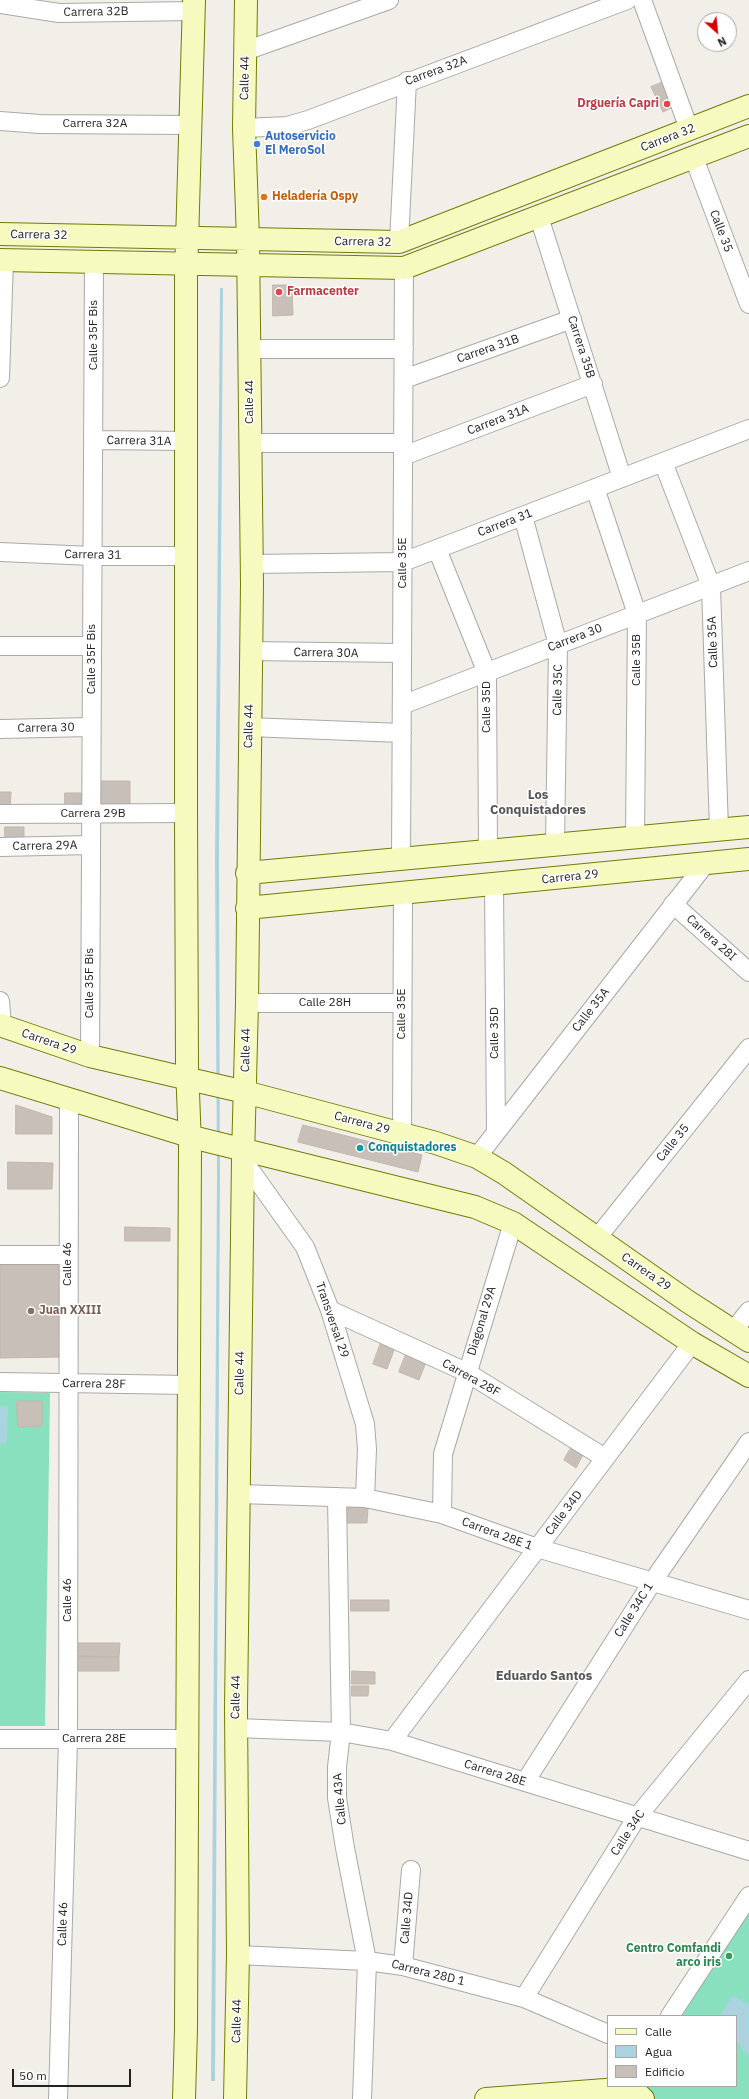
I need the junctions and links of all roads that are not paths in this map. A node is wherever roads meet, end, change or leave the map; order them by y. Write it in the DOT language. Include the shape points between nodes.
graph roads {
  1 [pos="246,0"];
  2 [pos="389,0"];
  3 [pos="627,0"];
  4 [pos="642,0"];
  5 [pos="0,4"];
  6 [pos="194,6"];
  7 [pos="245,51"];
  8 [pos="407,81"];
  9 [pos="749,106"];
  10 [pos="0,121"];
  11 [pos="190,125"];
  12 [pos="244,128"];
  13 [pos="690,129"];
  14 [pos="749,136"];
  15 [pos="694,158"];
  16 [pos="539,217"];
  17 [pos="0,234"];
  18 [pos="186,238"];
  19 [pos="248,239"];
  20 [pos="399,242"];
  21 [pos="2,260"];
  22 [pos="94,262"];
  23 [pos="186,264"];
  24 [pos="248,265"];
  25 [pos="404,268"];
  26 [pos="744,274"];
  27 [pos="749,304"];
  28 [pos="572,320"];
  29 [pos="250,349"];
  30 [pos="404,349"];
  31 [pos="0,378"];
  32 [pos="404,379"];
  33 [pos="593,384"];
  34 [pos="749,429"];
  35 [pos="93,440"];
  36 [pos="186,441"];
  37 [pos="250,444"];
  38 [pos="403,449"];
  39 [pos="663,462"];
  40 [pos="622,478"];
  41 [pos="595,488"];
  42 [pos="523,516"];
  43 [pos="437,549"];
  44 [pos="0,552"];
  45 [pos="92,556"];
  46 [pos="186,556"];
  47 [pos="403,562"];
  48 [pos="251,564"];
  49 [pos="749,571"];
  50 [pos="711,586"];
  51 [pos="637,614"];
  52 [pos="558,645"];
  53 [pos="0,646"];
  54 [pos="92,646"];
  55 [pos="250,651"];
  56 [pos="402,654"];
  57 [pos="487,673"];
  58 [pos="402,705"];
  59 [pos="249,727"];
  60 [pos="92,728"];
  61 [pos="0,729"];
  62 [pos="402,733"];
  63 [pos="186,813"];
  64 [pos="0,814"];
  65 [pos="91,814"];
  66 [pos="749,827"];
  67 [pos="719,830"];
  68 [pos="635,838"];
  69 [pos="91,845"];
  70 [pos="555,845"];
  71 [pos="0,848"];
  72 [pos="488,851"];
  73 [pos="401,859"];
  74 [pos="749,859"];
  75 [pos="706,863"];
  76 [pos="283,870"];
  77 [pos="247,873"];
  78 [pos="494,884"];
  79 [pos="403,894"];
  80 [pos="284,904"];
  81 [pos="673,904"];
  82 [pos="247,908"];
  83 [pos="749,972"];
  84 [pos="0,1001"];
  85 [pos="247,1003"];
  86 [pos="402,1004"];
  87 [pos="1,1025"];
  88 [pos="749,1048"];
  89 [pos="90,1056"];
  90 [pos="0,1078"];
  91 [pos="192,1080"];
  92 [pos="243,1092"];
  93 [pos="69,1101"];
  94 [pos="496,1133"];
  95 [pos="402,1134"];
  96 [pos="193,1137"];
  97 [pos="241,1153"];
  98 [pos="477,1157"];
  99 [pos="512,1223"];
  100 [pos="597,1238"];
  101 [pos="0,1255"];
  102 [pos="68,1255"];
  103 [pos="330,1310"];
  104 [pos="749,1311"];
  105 [pos="741,1336"];
  106 [pos="692,1343"];
  107 [pos="466,1372"];
  108 [pos="749,1376"];
  109 [pos="0,1382"];
  110 [pos="68,1383"];
  111 [pos="189,1386"];
  112 [pos="749,1442"];
  113 [pos="605,1458"];
  114 [pos="238,1494"];
  115 [pos="337,1496"];
  116 [pos="365,1498"];
  117 [pos="442,1514"];
  118 [pos="537,1548"];
  119 [pos="652,1581"];
  120 [pos="749,1610"];
  121 [pos="749,1680"];
  122 [pos="236,1728"];
  123 [pos="341,1732"];
  124 [pos="0,1739"];
  125 [pos="68,1739"];
  126 [pos="188,1739"];
  127 [pos="392,1741"];
  128 [pos="525,1782"];
  129 [pos="637,1818"];
  130 [pos="749,1851"];
  131 [pos="412,1870"];
  132 [pos="749,1896"];
  133 [pos="238,1955"];
  134 [pos="367,1961"];
  135 [pos="403,1966"];
  136 [pos="524,1998"];
  137 [pos="671,2015"];
  138 [pos="607,2034"];
  139 [pos="634,2093"];
  140 [pos="58,2099"];
  141 [pos="184,2099"];
  142 [pos="235,2099"];
  143 [pos="362,2099"];
  144 [pos="486,2099"];
  1 -- 7 [label="main road, Calle 44"];
  2 -- 7 [label="street"];
  3 -- 8 [label="street, Carrera 32A"];
  4 -- 13 [label="street"];
  5 -- 6 [label="street, Carrera 32B" via="59,13"];
  6 -- 11 [label="main road"];
  7 -- 12 [label="main road, Calle 44"];
  8 -- 12 [label="street, Carrera 32A" via="308,120 286,126"];
  8 -- 20 [label="street"];
  9 -- 13 [label="main road, Carrera 32"];
  10 -- 11 [label="street, Carrera 32A" via="40,124"];
  11 -- 18 [label="main road"];
  12 -- 19 [label="main road, Calle 44"];
  13 -- 20 [label="main road, Carrera 32"];
  14 -- 15 [label="main road, Carrera 32"];
  15 -- 16 [label="main road, Carrera 32"];
  15 -- 26 [label="street, Calle 35"];
  16 -- 25 [label="main road, Carrera 32"];
  16 -- 28 [label="street, Carrera 35B"];
  17 -- 18 [label="main road, Carrera 32"];
  18 -- 19 [label="main road, Carrera 32"];
  18 -- 23 [label="main road"];
  19 -- 20 [label="main road, Carrera 32"];
  19 -- 24 [label="main road, Calle 44"];
  21 -- 22 [label="main road, Carrera 32"];
  21 -- 31 [label="street"];
  22 -- 23 [label="main road, Carrera 32"];
  22 -- 35 [label="street, Calle 35F Bis"];
  23 -- 24 [label="main road, Carrera 32"];
  23 -- 36 [label="main road"];
  24 -- 25 [label="main road, Carrera 32"];
  24 -- 29 [label="main road, Calle 44"];
  25 -- 30 [label="street, Calle 35E"];
  26 -- 27 [label="street, Calle 35"];
  28 -- 32 [label="street, Carrera 31B"];
  28 -- 33 [label="street, Carrera 35B"];
  29 -- 30 [label="street"];
  29 -- 37 [label="main road, Calle 44"];
  30 -- 32 [label="street, Calle 35E"];
  32 -- 38 [label="street, Calle 35E"];
  33 -- 38 [label="street, Carrera 31A"];
  33 -- 40 [label="street, Carrera 35B"];
  34 -- 39 [label="street, Carrera 31"];
  35 -- 36 [label="street, Carrera 31A"];
  35 -- 45 [label="street, Calle 35F Bis"];
  36 -- 46 [label="main road"];
  37 -- 38 [label="street, Carrera 31A"];
  37 -- 48 [label="main road, Calle 44"];
  38 -- 47 [label="street, Calle 35E"];
  39 -- 40 [label="street, Carrera 31"];
  39 -- 50 [label="street, Calle 35A"];
  40 -- 41 [label="street, Carrera 31"];
  41 -- 42 [label="street, Carrera 31"];
  41 -- 51 [label="street, Calle 35B"];
  42 -- 43 [label="street, Carrera 31"];
  42 -- 52 [label="street, Calle 35C"];
  43 -- 47 [label="street, Carrera 31"];
  43 -- 57 [label="street, Calle 35D"];
  44 -- 45 [label="street, Carrera 31"];
  45 -- 46 [label="street, Carrera 31"];
  45 -- 54 [label="street, Calle 35F Bis"];
  46 -- 63 [label="main road"];
  47 -- 48 [label="street, Carrera 31"];
  47 -- 56 [label="street, Calle 35E"];
  48 -- 55 [label="main road, Calle 44"];
  49 -- 50 [label="street, Carrera 30"];
  50 -- 51 [label="street, Carrera 30"];
  50 -- 67 [label="street, Calle 35A"];
  51 -- 52 [label="street, Carrera 30"];
  51 -- 68 [label="street, Calle 35B"];
  52 -- 57 [label="street, Carrera 30"];
  52 -- 70 [label="street, Calle 35C"];
  53 -- 54 [label="street"];
  54 -- 60 [label="street, Calle 35F Bis"];
  55 -- 56 [label="street, Carrera 30A"];
  55 -- 59 [label="main road, Calle 44"];
  56 -- 58 [label="street, Calle 35E"];
  57 -- 58 [label="street, Carrera 30"];
  57 -- 72 [label="street, Calle 35D"];
  58 -- 62 [label="street, Calle 35E"];
  59 -- 62 [label="street"];
  59 -- 77 [label="main road, Calle 44"];
  60 -- 61 [label="street, Carrera 30"];
  60 -- 65 [label="street, Calle 35F Bis"];
  62 -- 73 [label="street, Calle 35E"];
  63 -- 65 [label="street, Carrera 29B"];
  63 -- 91 [label="main road"];
  64 -- 65 [label="street, Carrera 29B"];
  65 -- 69 [label="street, Calle 35F Bis"];
  66 -- 67 [label="main road"];
  67 -- 68 [label="main road"];
  68 -- 70 [label="main road"];
  69 -- 71 [label="street, Carrera 29A"];
  69 -- 89 [label="street, Calle 35F Bis"];
  70 -- 72 [label="main road"];
  72 -- 73 [label="main road"];
  73 -- 76 [label="main road"];
  74 -- 75 [label="main road, Carrera 29"];
  75 -- 78 [label="main road, Carrera 29"];
  75 -- 81 [label="street, Calle 35A"];
  76 -- 77 [label="main road"];
  76 -- 80 [label="main road" via="278,874 274,887 278,900"];
  77 -- 82 [label="main road, Calle 44"];
  78 -- 79 [label="main road, Carrera 29"];
  78 -- 94 [label="street, Calle 35D"];
  79 -- 80 [label="main road, Carrera 29"];
  79 -- 86 [label="street, Calle 35E"];
  80 -- 82 [label="main road, Carrera 29"];
  81 -- 83 [label="street, Carrera 28I"];
  81 -- 94 [label="street, Calle 35A"];
  82 -- 85 [label="main road, Calle 44"];
  84 -- 87 [label="street"];
  85 -- 86 [label="street, Calle 28H"];
  85 -- 92 [label="main road, Calle 44"];
  86 -- 95 [label="street, Calle 35E"];
  87 -- 89 [label="main road, Carrera 29"];
  88 -- 100 [label="street, Calle 35"];
  89 -- 91 [label="main road, Carrera 29"];
  90 -- 93 [label="main road"];
  91 -- 92 [label="main road, Carrera 29"];
  91 -- 96 [label="main road"];
  92 -- 95 [label="main road, Carrera 29"];
  92 -- 97 [label="main road, Calle 44"];
  93 -- 96 [label="main road"];
  93 -- 102 [label="street, Calle 46"];
  94 -- 98 [label="street, Calle 35A"];
  95 -- 98 [label="main road, Carrera 29"];
  96 -- 97 [label="main road"];
  96 -- 111 [label="main road"];
  97 -- 99 [label="main road" via="475,1207"];
  97 -- 103 [label="street, Transversal 29" via="305,1247"];
  97 -- 114 [label="main road, Calle 44"];
  98 -- 100 [label="main road, Carrera 29"];
  99 -- 106 [label="main road"];
  99 -- 107 [label="street, Diagonal 29A"];
  100 -- 105 [label="main road, Carrera 29"];
  101 -- 102 [label="street"];
  102 -- 110 [label="street, Calle 46"];
  103 -- 107 [label="street, Carrera 28F"];
  103 -- 116 [label="street, Transversal 29" via="365,1424"];
  104 -- 105 [label="street"];
  106 -- 108 [label="main road"];
  106 -- 113 [label="street, Calle 34D"];
  107 -- 113 [label="street, Carrera 28F"];
  107 -- 117 [label="street, Diagonal 29A" via="443,1454"];
  109 -- 110 [label="street, Carrera 28F"];
  110 -- 111 [label="street, Carrera 28F"];
  110 -- 125 [label="street, Calle 46"];
  111 -- 126 [label="main road"];
  112 -- 119 [label="street, Calle 34C 1"];
  113 -- 118 [label="street, Calle 34D"];
  114 -- 115 [label="street, Carrera 28E 1"];
  114 -- 122 [label="main road, Calle 44"];
  115 -- 116 [label="street, Carrera 28E 1"];
  115 -- 123 [label="street, Calle 43A"];
  116 -- 117 [label="street, Carrera 28E 1"];
  117 -- 118 [label="street, Carrera 28E 1"];
  118 -- 119 [label="street, Carrera 28E 1"];
  118 -- 127 [label="street, Calle 34D"];
  119 -- 120 [label="street, Carrera 28E 1"];
  119 -- 128 [label="street, Calle 34C 1"];
  121 -- 129 [label="street, Calle 34C"];
  122 -- 123 [label="street, Carrera 28E"];
  122 -- 133 [label="main road, Calle 44"];
  123 -- 127 [label="street, Carrera 28E"];
  123 -- 134 [label="street, Calle 43A" via="337,1798"];
  124 -- 125 [label="street, Carrera 28E"];
  125 -- 126 [label="street, Carrera 28E"];
  125 -- 140 [label="street, Calle 46"];
  126 -- 141 [label="main road"];
  127 -- 128 [label="street, Carrera 28E"];
  128 -- 129 [label="street, Carrera 28E"];
  129 -- 130 [label="street, Carrera 28E"];
  129 -- 136 [label="street, Calle 34C"];
  131 -- 135 [label="street, Calle 34D"];
  132 -- 137 [label="street"];
  133 -- 134 [label="street, Carrera 28D 1"];
  133 -- 142 [label="main road, Calle 44"];
  134 -- 135 [label="street, Carrera 28D 1"];
  134 -- 143 [label="street, Calle 43A"];
  135 -- 136 [label="street, Carrera 28D 1"];
  136 -- 138 [label="street, Carrera 28D 1"];
  139 -- 144 [label="main road"];
}
